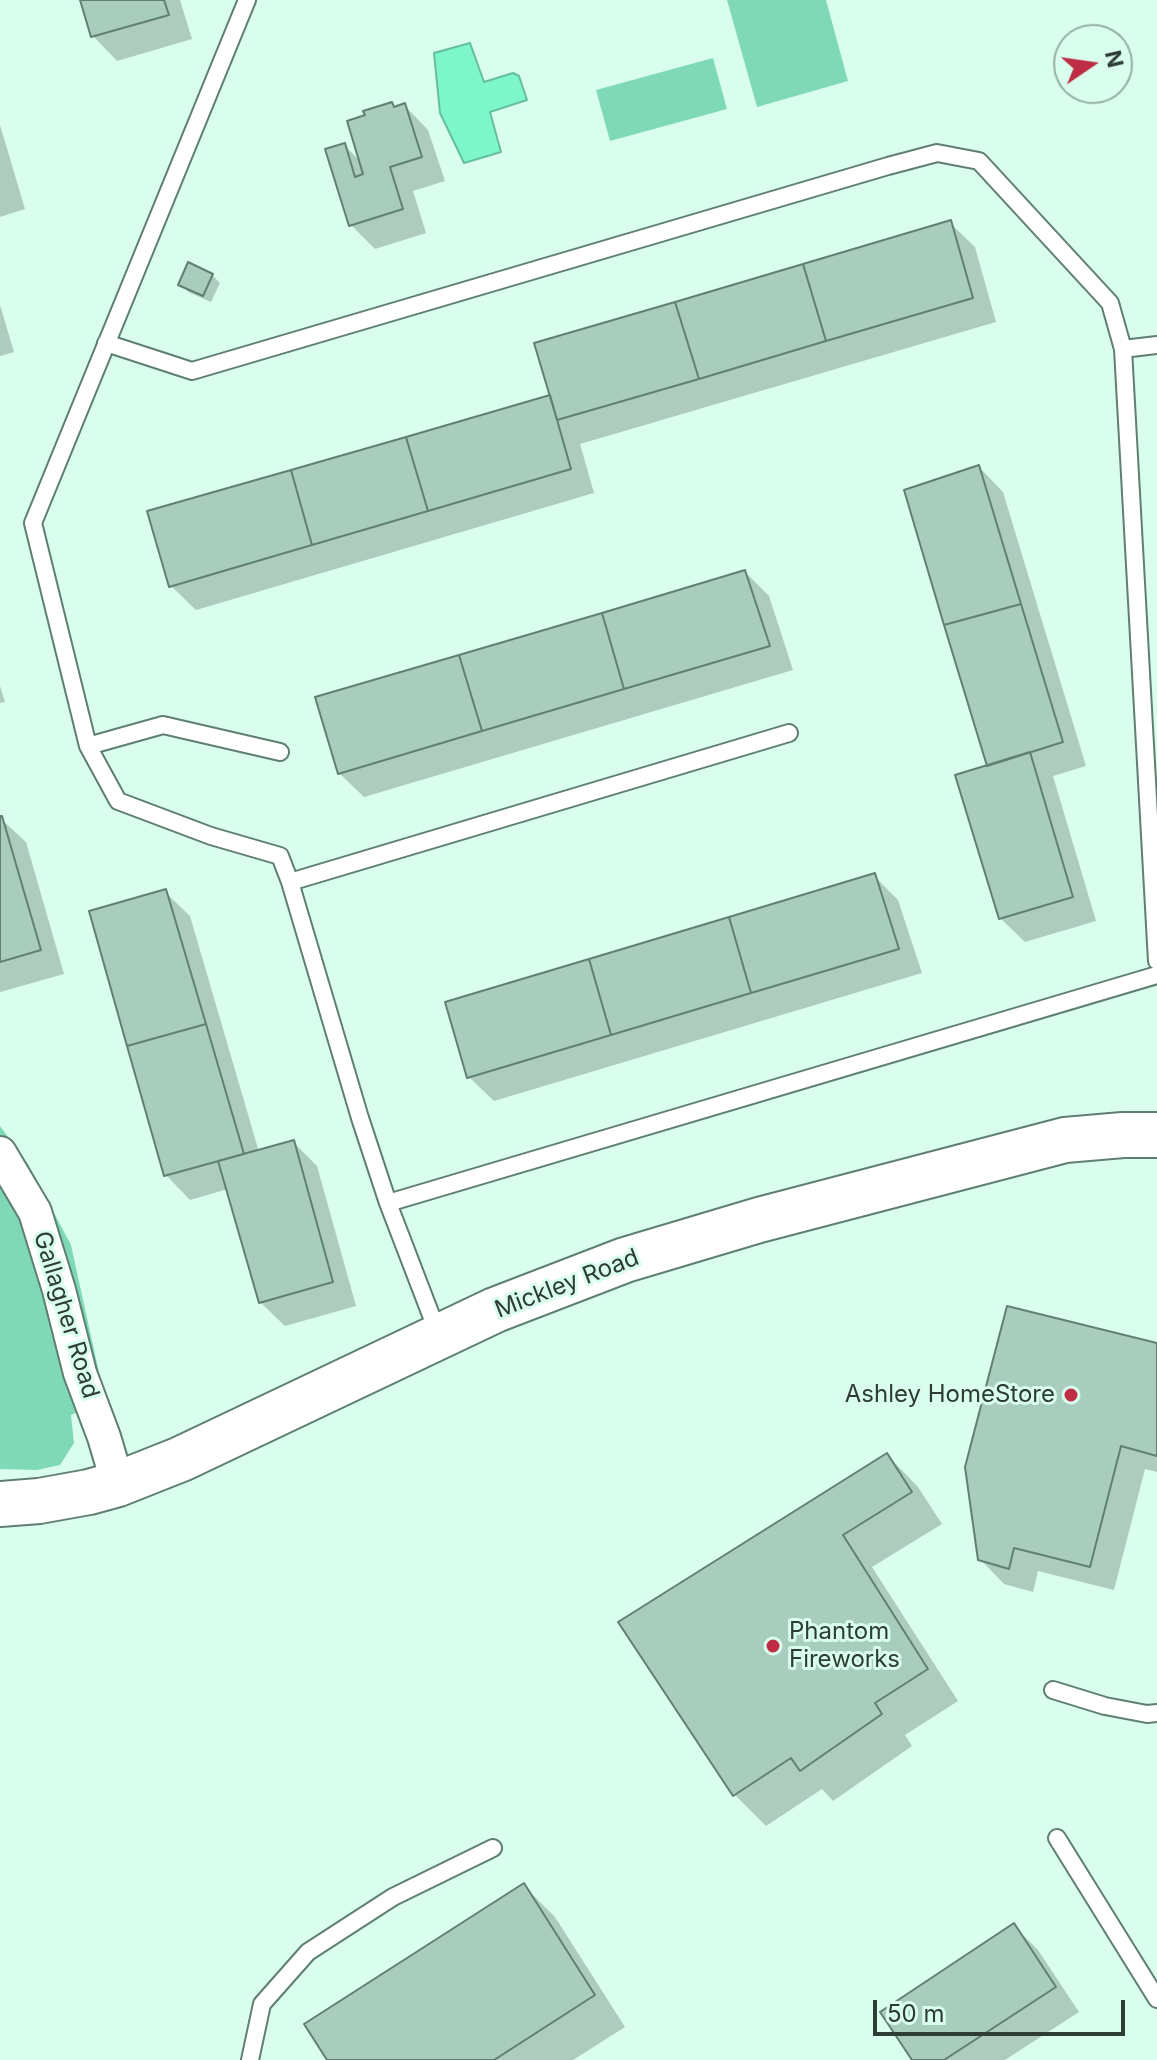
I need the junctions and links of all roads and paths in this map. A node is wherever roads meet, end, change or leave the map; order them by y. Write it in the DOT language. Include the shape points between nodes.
graph roads {
  1 [pos="247,0"];
  2 [pos="106,343"];
  3 [pos="1157,345"];
  4 [pos="1123,349"];
  5 [pos="789,733"];
  6 [pos="88,746"];
  7 [pos="280,752"];
  8 [pos="290,882"];
  9 [pos="1157,961"];
  10 [pos="1157,975"];
  11 [pos="1157,1135"];
  12 [pos="0,1153"];
  13 [pos="388,1203"];
  14 [pos="439,1337"];
  15 [pos="118,1484"];
  16 [pos="20,1502"];
  17 [pos="1053,1690"];
  18 [pos="1157,1713"];
  19 [pos="1057,1838"];
  20 [pos="493,1848"];
  21 [pos="1157,1999"];
  22 [pos="250,2060"];
  1 -- 2 [label="lane"];
  2 -- 4 [label="lane" via="192,371 937,153 979,161 1110,303"];
  2 -- 6 [label="lane" via="33,523"];
  3 -- 4 [label="lane"];
  4 -- 9 [label="lane"];
  5 -- 8 [label="lane"];
  6 -- 7 [label="lane" via="163,725"];
  6 -- 8 [label="lane" via="118,801 280,856"];
  8 -- 13 [label="lane"];
  10 -- 13 [label="lane"];
  11 -- 14 [label="street, Mickley Road" via="1065,1140 759,1220 625,1260"];
  12 -- 15 [label="street, Gallagher Road" via="35,1212"];
  13 -- 14 [label="lane"];
  14 -- 15 [label="street, Mickley Road"];
  15 -- 16 [label="street, Mickley Road"];
  17 -- 18 [label="lane" via="1105,1706"];
  19 -- 21 [label="lane"];
  20 -- 22 [label="lane" via="393,1897 308,1952 262,2004"];
}
